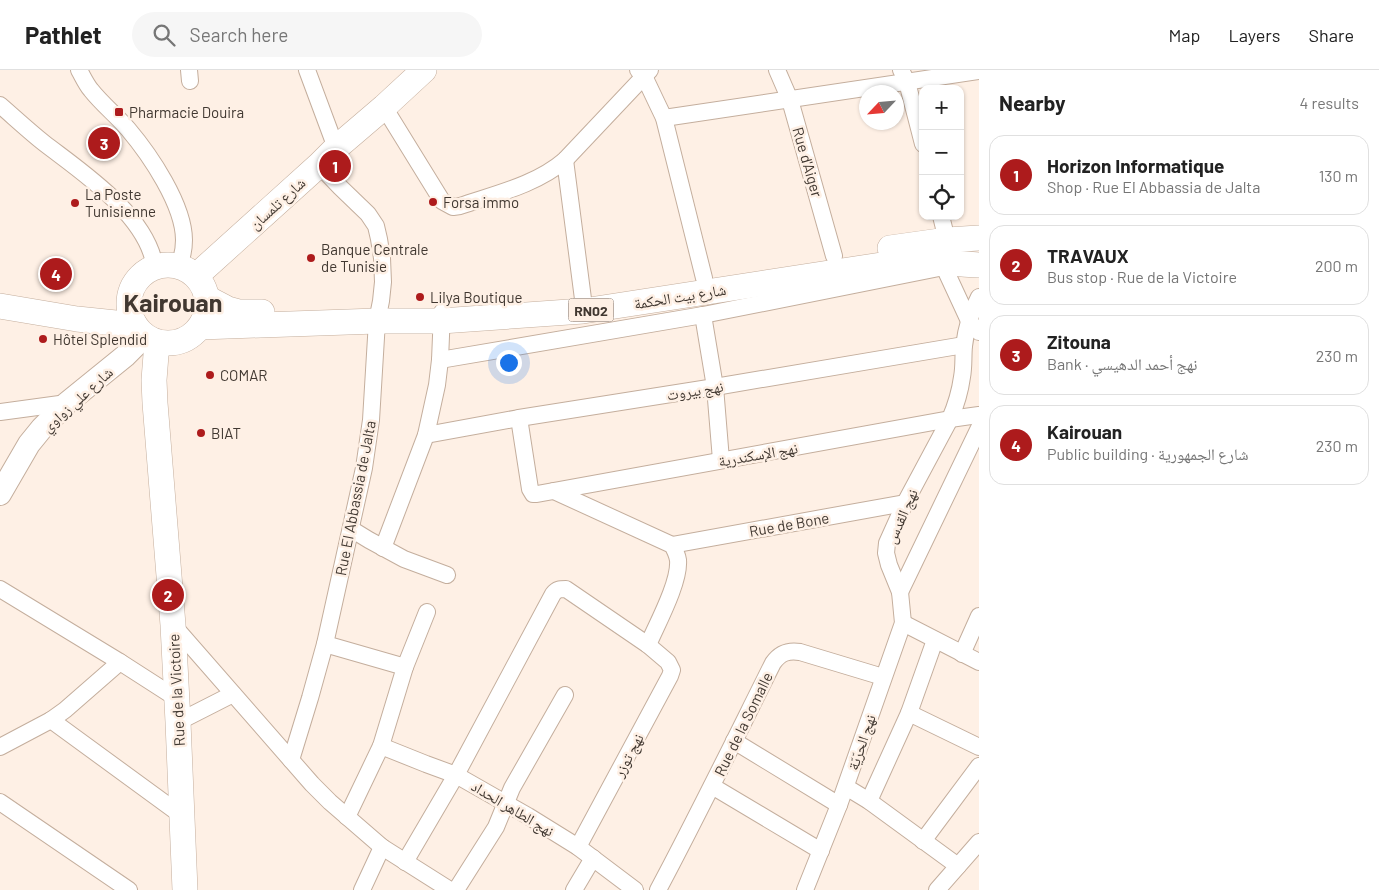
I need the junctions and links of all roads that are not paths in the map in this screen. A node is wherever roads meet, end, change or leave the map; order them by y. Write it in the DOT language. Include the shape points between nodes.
graph roads {
  1 [pos="79,70"];
  2 [pos="308,70"];
  3 [pos="424,70"];
  4 [pos="777,70"];
  5 [pos="979,71"];
  6 [pos="644,72"];
  7 [pos="904,76"];
  8 [pos="790,100"];
  9 [pos="0,105"];
  10 [pos="384,108"];
  11 [pos="664,118"];
  12 [pos="919,130"];
  13 [pos="328,157"];
  14 [pos="564,160"];
  15 [pos="944,228"];
  16 [pos="979,238"];
  17 [pos="834,256"];
  18 [pos="961,266"];
  19 [pos="155,267"];
  20 [pos="704,278"];
  21 [pos="194,280"];
  22 [pos="979,297"];
  23 [pos="584,299"];
  24 [pos="0,306"];
  25 [pos="378,315"];
  26 [pos="442,315"];
  27 [pos="703,315"];
  28 [pos="974,326"];
  29 [pos="200,327"];
  30 [pos="146,334"];
  31 [pos="964,344"];
  32 [pos="440,360"];
  33 [pos="715,387"];
  34 [pos="67,403"];
  35 [pos="0,412"];
  36 [pos="979,415"];
  37 [pos="519,418"];
  38 [pos="950,419"];
  39 [pos="979,428"];
  40 [pos="426,435"];
  41 [pos="721,460"];
  42 [pos="554,491"];
  43 [pos="0,494"];
  44 [pos="905,504"];
  45 [pos="351,529"];
  46 [pos="672,546"];
  47 [pos="384,548"];
  48 [pos="447,575"];
  49 [pos="0,589"];
  50 [pos="900,592"];
  51 [pos="427,612"];
  52 [pos="979,616"];
  53 [pos="903,623"];
  54 [pos="173,625"];
  55 [pos="935,640"];
  56 [pos="324,644"];
  57 [pos="648,645"];
  58 [pos="962,654"];
  59 [pos="120,662"];
  60 [pos="979,662"];
  61 [pos="405,667"];
  62 [pos="883,677"];
  63 [pos="233,694"];
  64 [pos="565,694"];
  65 [pos="177,710"];
  66 [pos="909,714"];
  67 [pos="51,720"];
  68 [pos="734,741"];
  69 [pos="381,746"];
  70 [pos="0,747"];
  71 [pos="979,748"];
  72 [pos="292,760"];
  73 [pos="979,766"];
  74 [pos="456,775"];
  75 [pos="712,786"];
  76 [pos="846,787"];
  77 [pos="869,801"];
  78 [pos="0,802"];
  79 [pos="506,804"];
  80 [pos="839,805"];
  81 [pos="181,814"];
  82 [pos="347,817"];
  83 [pos="923,841"];
  84 [pos="979,842"];
  85 [pos="382,847"];
  86 [pos="578,847"];
  87 [pos="821,851"];
  88 [pos="593,858"];
  89 [pos="405,862"];
  90 [pos="968,862"];
  91 [pos="129,890"];
  92 [pos="185,890"];
  93 [pos="362,890"];
  94 [pos="450,890"];
  95 [pos="456,890"];
  96 [pos="574,890"];
  97 [pos="635,890"];
  98 [pos="658,890"];
  99 [pos="805,890"];
  100 [pos="937,890"];
  1 -- 21 [label="street" via="90,88 149,156 164,180 183,226 183,253"];
  2 -- 13 [label="street"];
  3 -- 10 [label="main road, شارع تلمسان"];
  4 -- 8 [label="street, Rue d'Aiger"];
  5 -- 7 [label="street"];
  6 -- 11 [label="street"];
  6 -- 14 [label="street"];
  7 -- 8 [label="street"];
  7 -- 12 [label="street"];
  8 -- 11 [label="street"];
  8 -- 17 [label="street, Rue d'Aiger"];
  9 -- 19 [label="street" via="112,197 146,239"];
  10 -- 13 [label="main road, شارع تلمسان"];
  10 -- 14 [label="street" via="435,192 453,207 520,185 548,173"];
  11 -- 20 [label="street"];
  13 -- 21 [label="main road, شارع تلمسان"];
  13 -- 25 [label="street, Rue El Abbassia de Jalta" via="340,187 376,226 383,282"];
  14 -- 23 [label="street"];
  15 -- 16 [label="main road, شارع بيت الحكمة / RN02"];
  15 -- 17 [label="main road, شارع بيت الحكمة / RN02"];
  17 -- 20 [label="main road, شارع بيت الحكمة / RN02"];
  18 -- 26 [label="main road, شارع بيت الحكمة / RN02" via="914,260 583,311"];
  18 -- 27 [label="street"];
  18 -- 28 [label="street"];
  19 -- 21 [label="main road" via="167,264"];
  19 -- 30 [label="main road" via="136,281 129,303 130,314"];
  20 -- 23 [label="main road, شارع بيت الحكمة / RN02"];
  21 -- 25 [label="main road, شارع بيت الحكمة / RN02" via="228,309 239,312"];
  21 -- 29 [label="main road" via="207,308"];
  22 -- 28 [label="street, نهج القدس"];
  23 -- 26 [label="main road, شارع بيت الحكمة / RN02"];
  24 -- 30 [label="main road"];
  25 -- 26 [label="main road, شارع بيت الحكمة / RN02"];
  25 -- 29 [label="main road, شارع بيت الحكمة / RN02"];
  25 -- 45 [label="street, Rue El Abbassia de Jalta" via="371,420"];
  26 -- 32 [label="street"];
  27 -- 32 [label="street"];
  27 -- 33 [label="street"];
  28 -- 31 [label="street, نهج القدس"];
  29 -- 30 [label="main road" via="192,336 169,343"];
  30 -- 34 [label="street, شارع علي زواوي" via="125,356"];
  30 -- 54 [label="main road, Rue de la Victoire" via="154,380"];
  31 -- 33 [label="street, نهج بيروت"];
  31 -- 38 [label="street, نهج القدس" via="959,396"];
  32 -- 40 [label="street"];
  33 -- 37 [label="street, نهج بيروت"];
  33 -- 41 [label="street"];
  34 -- 35 [label="street"];
  34 -- 43 [label="street, شارع علي زواوي" via="34,438"];
  36 -- 38 [label="street, نهج الإسكندرية"];
  37 -- 40 [label="street, نهج بيروت"];
  37 -- 42 [label="street, نهج الإسكندرية" via="530,488 533,494"];
  38 -- 41 [label="street, نهج الإسكندرية"];
  38 -- 44 [label="street, نهج القدس"];
  39 -- 50 [label="street, نهج القدس"];
  40 -- 47 [label="street"];
  41 -- 42 [label="street, نهج الإسكندرية"];
  42 -- 46 [label="street"];
  44 -- 46 [label="street, Rue de Bone"];
  44 -- 50 [label="street, نهج القدس" via="886,553"];
  45 -- 47 [label="street"];
  45 -- 56 [label="street, Rue El Abbassia de Jalta"];
  46 -- 57 [label="street" via="677,554 678,572"];
  47 -- 48 [label="street"];
  49 -- 59 [label="street"];
  50 -- 53 [label="street, نهج الحرّيّة"];
  51 -- 61 [label="street"];
  52 -- 58 [label="street"];
  53 -- 55 [label="street"];
  53 -- 62 [label="street, نهج الحرّيّة"];
  54 -- 63 [label="street"];
  54 -- 65 [label="main road, Rue de la Victoire"];
  55 -- 58 [label="street"];
  55 -- 66 [label="street"];
  56 -- 61 [label="street"];
  56 -- 72 [label="street, Rue El Abbassia de Jalta"];
  57 -- 74 [label="street" via="566,589 557,590"];
  57 -- 86 [label="street, نهج توزر" via="668,662 672,670 670,676"];
  58 -- 60 [label="street"];
  59 -- 65 [label="street"];
  59 -- 67 [label="street"];
  61 -- 69 [label="street"];
  62 -- 68 [label="street, Rue de la Somalle" via="800,652 779,655"];
  62 -- 76 [label="street, نهج الحرّيّة"];
  63 -- 65 [label="street"];
  63 -- 72 [label="street"];
  64 -- 79 [label="street"];
  65 -- 81 [label="main road, Rue de la Victoire"];
  66 -- 71 [label="street"];
  66 -- 77 [label="street"];
  67 -- 70 [label="street"];
  67 -- 81 [label="street"];
  68 -- 75 [label="street, Rue de la Somalle"];
  68 -- 80 [label="street"];
  69 -- 74 [label="street, نهج الطاهر الحداد"];
  69 -- 82 [label="street"];
  72 -- 82 [label="street"];
  73 -- 83 [label="street"];
  74 -- 79 [label="street, نهج الطاهر الحداد"];
  74 -- 89 [label="street"];
  75 -- 87 [label="street"];
  75 -- 98 [label="street, Rue de la Somalle"];
  76 -- 77 [label="street"];
  76 -- 80 [label="street, نهج الحرّيّة"];
  77 -- 83 [label="street"];
  78 -- 91 [label="street"];
  79 -- 86 [label="street, نهج الطاهر الحداد"];
  79 -- 95 [label="street" via="496,827"];
  80 -- 87 [label="street, نهج الحرّيّة"];
  81 -- 92 [label="main road, Rue de la Victoire"];
  82 -- 85 [label="street"];
  83 -- 90 [label="street"];
  84 -- 90 [label="street"];
  85 -- 89 [label="street"];
  85 -- 93 [label="street"];
  86 -- 88 [label="street, نهج الطاهر الحداد"];
  87 -- 99 [label="street, نهج الحرّيّة"];
  88 -- 96 [label="street"];
  88 -- 97 [label="street, نهج الطاهر الحداد"];
  89 -- 94 [label="street"];
  90 -- 100 [label="street"];
}
